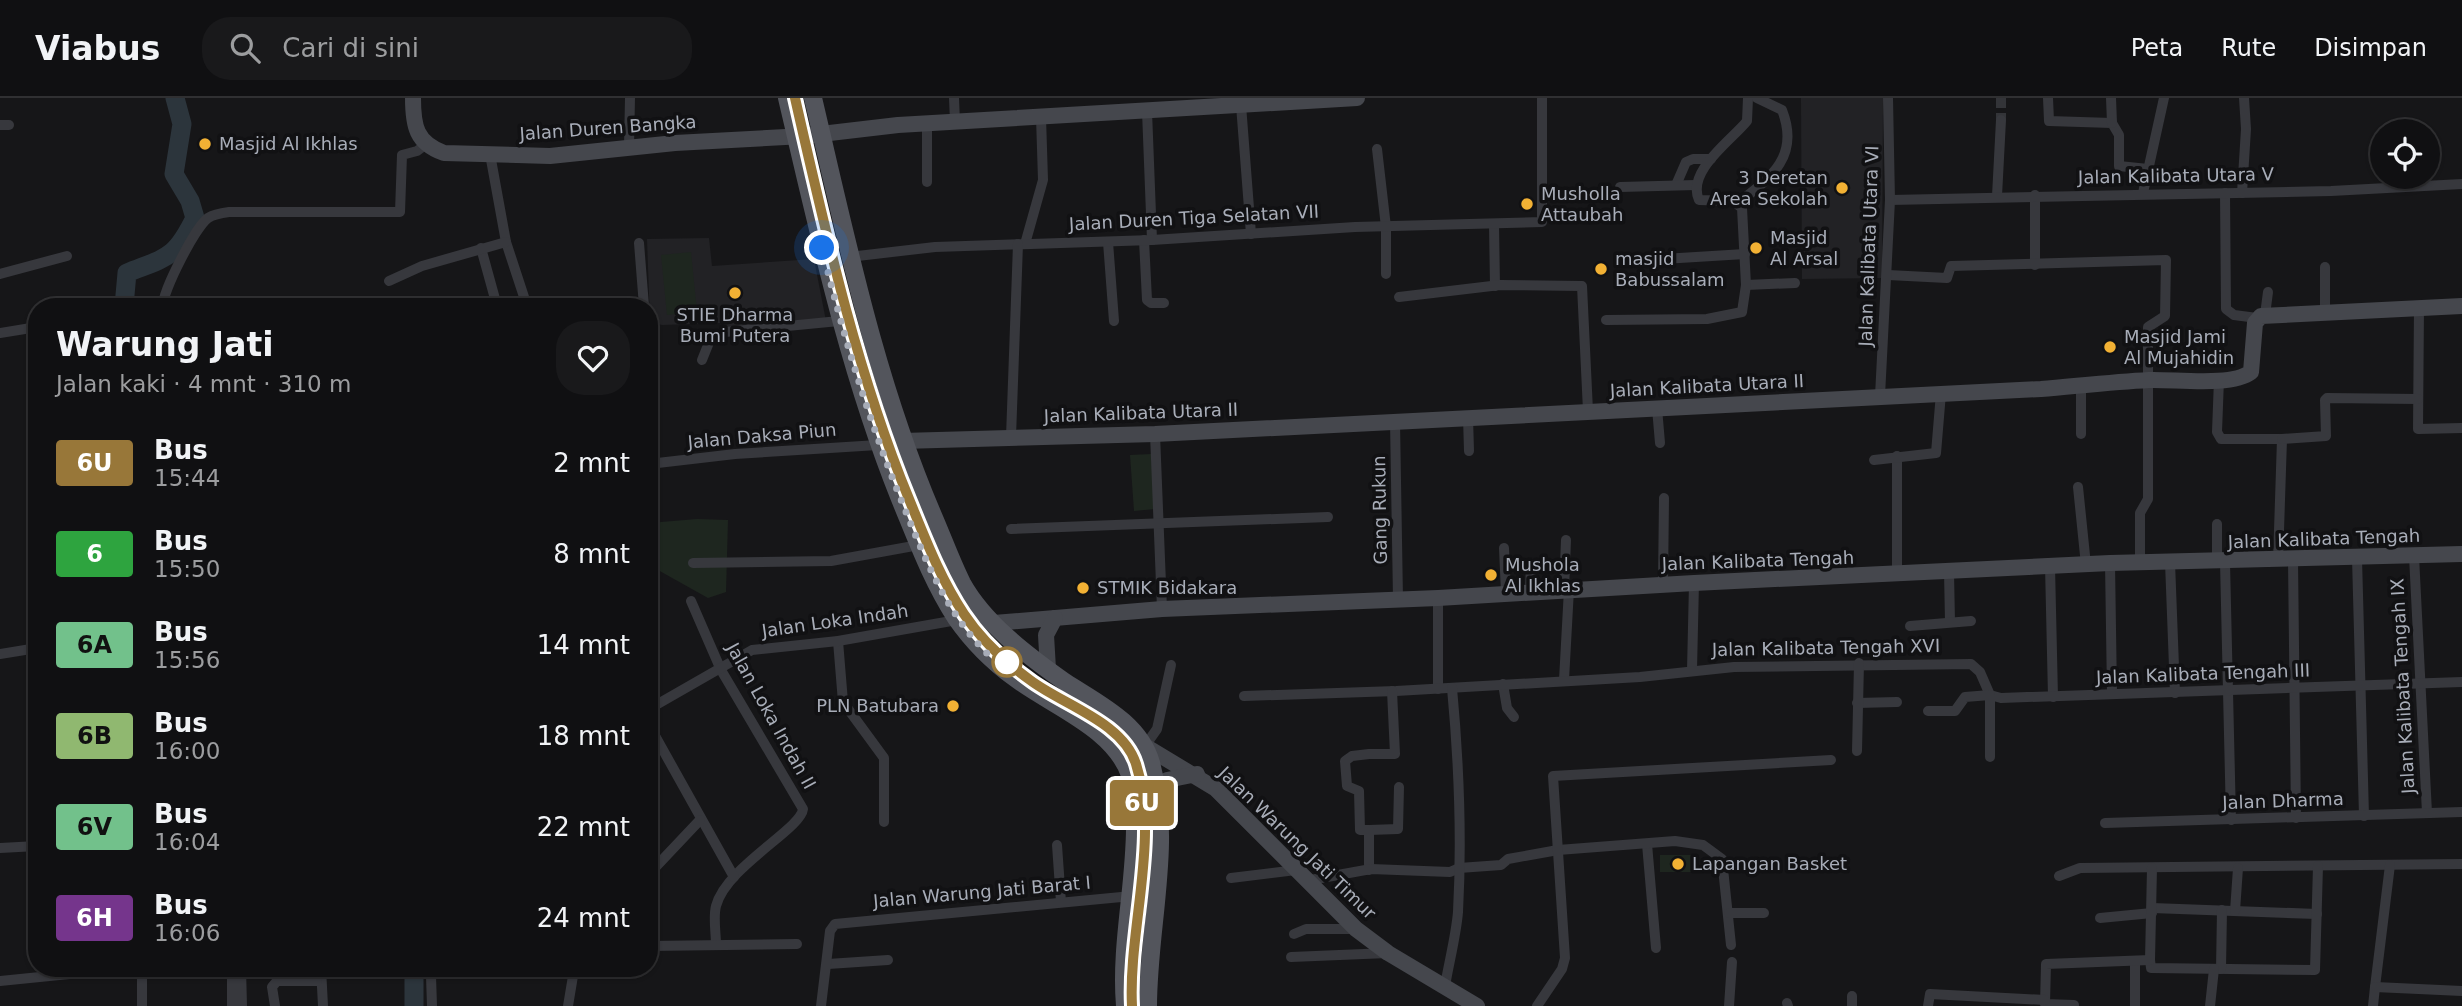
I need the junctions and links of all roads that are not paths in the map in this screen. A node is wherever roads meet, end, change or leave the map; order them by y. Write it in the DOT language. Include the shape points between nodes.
graph roads {
  1 [pos="412,98"];
  2 [pos="630,98"];
  3 [pos="787,98"];
  4 [pos="813,98"];
  5 [pos="954,98"];
  6 [pos="1357,98"];
  7 [pos="1542,98"];
  8 [pos="1888,98"];
  9 [pos="2048,98"];
  10 [pos="2111,98"];
  11 [pos="2164,98"];
  12 [pos="2244,98"];
  13 [pos="1289,100"];
  14 [pos="1754,100"];
  15 [pos="1183,103"];
  16 [pos="1121,105"];
  17 [pos="1241,105"];
  18 [pos="1157,106"];
  19 [pos="1041,117"];
  20 [pos="2001,120"];
  21 [pos="955,122"];
  22 [pos="927,123"];
  23 [pos="2112,123"];
  24 [pos="807,135"];
  25 [pos="425,145"];
  26 [pos="629,147"];
  27 [pos="1377,149"];
  28 [pos="490,154"];
  29 [pos="1711,159"];
  30 [pos="2148,169"];
  31 [pos="927,182"];
  32 [pos="2462,184"];
  33 [pos="1676,185"];
  34 [pos="1696,185"];
  35 [pos="1620,187"];
  36 [pos="2242,192"];
  37 [pos="2143,193"];
  38 [pos="2225,193"];
  39 [pos="2035,195"];
  40 [pos="1997,196"];
  41 [pos="1890,200"];
  42 [pos="1738,203"];
  43 [pos="1494,224"];
  44 [pos="1386,227"];
  45 [pos="841,230"];
  46 [pos="819,233"];
  47 [pos="1251,234"];
  48 [pos="1148,240"];
  49 [pos="506,242"];
  50 [pos="1108,242"];
  51 [pos="639,243"];
  52 [pos="1021,244"];
  53 [pos="481,248"];
  54 [pos="1745,254"];
  55 [pos="67,256"];
  56 [pos="849,257"];
  57 [pos="1663,259"];
  58 [pos="2035,265"];
  59 [pos="2325,267"];
  60 [pos="0,274"];
  61 [pos="1387,274"];
  62 [pos="1888,275"];
  63 [pos="389,281"];
  64 [pos="1795,283"];
  65 [pos="1746,285"];
  66 [pos="1495,286"];
  67 [pos="2268,292"];
  68 [pos="1399,297"];
  69 [pos="163,298"];
  70 [pos="495,298"];
  71 [pos="524,298"];
  72 [pos="643,298"];
  73 [pos="1164,303"];
  74 [pos="2462,306"];
  75 [pos="2419,307"];
  76 [pos="2325,311"];
  77 [pos="2261,316"];
  78 [pos="1606,320"];
  79 [pos="839,321"];
  80 [pos="1114,321"];
  81 [pos="28,328"];
  82 [pos="0,332"];
  83 [pos="702,360"];
  84 [pos="2219,379"];
  85 [pos="2149,380"];
  86 [pos="2081,386"];
  87 [pos="1941,393"];
  88 [pos="1880,396"];
  89 [pos="2418,399"];
  90 [pos="1657,408"];
  91 [pos="1588,411"];
  92 [pos="1468,417"];
  93 [pos="1395,421"];
  94 [pos="2462,428"];
  95 [pos="2081,433"];
  96 [pos="1154,434"];
  97 [pos="1011,437"];
  98 [pos="2282,439"];
  99 [pos="902,441"];
  100 [pos="1660,443"];
  101 [pos="878,445"];
  102 [pos="1469,451"];
  103 [pos="1897,456"];
  104 [pos="1874,460"];
  105 [pos="658,463"];
  106 [pos="2078,486"];
  107 [pos="1664,498"];
  108 [pos="1328,517"];
  109 [pos="1158,524"];
  110 [pos="2217,524"];
  111 [pos="1011,529"];
  112 [pos="1566,540"];
  113 [pos="919,545"];
  114 [pos="1504,548"];
  115 [pos="2462,554"];
  116 [pos="2414,556"];
  117 [pos="2357,558"];
  118 [pos="2285,560"];
  119 [pos="2170,562"];
  120 [pos="2221,562"];
  121 [pos="693,563"];
  122 [pos="1531,563"];
  123 [pos="2110,563"];
  124 [pos="2140,563"];
  125 [pos="2087,565"];
  126 [pos="2050,566"];
  127 [pos="1949,572"];
  128 [pos="1897,575"];
  129 [pos="1694,583"];
  130 [pos="1663,584"];
  131 [pos="1567,590"];
  132 [pos="1530,592"];
  133 [pos="1506,593"];
  134 [pos="1438,598"];
  135 [pos="1398,599"];
  136 [pos="691,601"];
  137 [pos="1162,609"];
  138 [pos="1055,618"];
  139 [pos="957,620"];
  140 [pos="1971,621"];
  141 [pos="1950,622"];
  142 [pos="994,623"];
  143 [pos="1910,626"];
  144 [pos="838,641"];
  145 [pos="28,649"];
  146 [pos="0,654"];
  147 [pos="1859,663"];
  148 [pos="1171,665"];
  149 [pos="1048,669"];
  150 [pos="721,670"];
  151 [pos="1692,670"];
  152 [pos="1564,680"];
  153 [pos="2462,682"];
  154 [pos="1503,684"];
  155 [pos="2419,684"];
  156 [pos="2361,686"];
  157 [pos="1452,688"];
  158 [pos="2294,688"];
  159 [pos="1438,689"];
  160 [pos="1392,691"];
  161 [pos="2228,691"];
  162 [pos="2175,693"];
  163 [pos="2112,694"];
  164 [pos="1990,695"];
  165 [pos="1244,696"];
  166 [pos="2053,697"];
  167 [pos="1897,702"];
  168 [pos="1857,703"];
  169 [pos="658,704"];
  170 [pos="1928,711"];
  171 [pos="1514,717"];
  172 [pos="658,742"];
  173 [pos="1145,746"];
  174 [pos="1857,751"];
  175 [pos="1990,757"];
  176 [pos="1831,760"];
  177 [pos="1197,774"];
  178 [pos="1399,787"];
  179 [pos="1158,804"];
  180 [pos="2462,811"];
  181 [pos="2427,813"];
  182 [pos="2364,816"];
  183 [pos="2296,818"];
  184 [pos="700,820"];
  185 [pos="2231,820"];
  186 [pos="884,822"];
  187 [pos="2105,823"];
  188 [pos="1369,830"];
  189 [pos="1647,844"];
  190 [pos="1056,845"];
  191 [pos="28,846"];
  192 [pos="0,848"];
  193 [pos="1558,850"];
  194 [pos="658,864"];
  195 [pos="2462,864"];
  196 [pos="2390,865"];
  197 [pos="2318,866"];
  198 [pos="1459,868"];
  199 [pos="2152,868"];
  200 [pos="2238,868"];
  201 [pos="1369,870"];
  202 [pos="1300,875"];
  203 [pos="2059,876"];
  204 [pos="734,877"];
  205 [pos="1231,878"];
  206 [pos="1132,896"];
  207 [pos="1061,902"];
  208 [pos="2152,910"];
  209 [pos="2222,910"];
  210 [pos="2235,911"];
  211 [pos="1764,912"];
  212 [pos="1729,913"];
  213 [pos="2317,914"];
  214 [pos="2100,918"];
  215 [pos="1356,929"];
  216 [pos="1294,934"];
  217 [pos="797,944"];
  218 [pos="716,945"];
  219 [pos="1731,945"];
  220 [pos="658,946"];
  221 [pos="1656,948"];
  222 [pos="1388,953"];
  223 [pos="1291,957"];
  224 [pos="888,960"];
  225 [pos="2150,960"];
  226 [pos="2135,961"];
  227 [pos="1731,962"];
  228 [pos="828,964"];
  229 [pos="2217,969"];
  230 [pos="40,977"];
  231 [pos="142,977"];
  232 [pos="232,977"];
  233 [pos="241,977"];
  234 [pos="321,977"];
  235 [pos="431,977"];
  236 [pos="573,977"];
  237 [pos="0,981"];
  238 [pos="317,981"];
  239 [pos="1445,986"];
  240 [pos="2375,987"];
  241 [pos="2462,990"];
  242 [pos="2045,1002"];
  243 [pos="1473,1005"];
  244 [pos="2074,1005"];
  245 [pos="142,1006"];
  246 [pos="232,1006"];
  247 [pos="242,1006"];
  248 [pos="275,1006"];
  249 [pos="323,1006"];
  250 [pos="432,1006"];
  251 [pos="568,1006"];
  252 [pos="821,1006"];
  253 [pos="1125,1006"];
  254 [pos="1148,1006"];
  255 [pos="1537,1006"];
  256 [pos="1729,1006"];
  257 [pos="1928,1006"];
  258 [pos="2135,1006"];
  259 [pos="2210,1006"];
  260 [pos="2372,1006"];
  1 -- 25 [label="street" via="415,129"];
  2 -- 26 [label="street"];
  3 -- 24 [label="main road"];
  4 -- 24 [label="main road"];
  5 -- 21 [label="street"];
  6 -- 13 [label="street, Jalan Duren Bangka"];
  7 -- 43 [label="street, Jalan Duren Tiga Selatan VII" via="1542,222"];
  8 -- 41 [label="street, Jalan Kalibata Utara VI"];
  9 -- 23 [label="street" via="2049,121"];
  10 -- 23 [label="street"];
  11 -- 30 [label="street"];
  12 -- 36 [label="street"];
  13 -- 17 [label="street, Jalan Duren Bangka"];
  14 -- 29 [label="street" via="1747,121"];
  14 -- 42 [label="street" via="1782,110 1787,149 1770,177"];
  15 -- 17 [label="street, Jalan Duren Bangka"];
  15 -- 18 [label="street, Jalan Duren Bangka"];
  16 -- 18 [label="street, Jalan Duren Bangka"];
  16 -- 19 [label="street, Jalan Duren Bangka"];
  17 -- 47 [label="street"];
  18 -- 48 [label="street"];
  19 -- 21 [label="street, Jalan Duren Bangka"];
  19 -- 52 [label="street" via="1043,180"];
  20 -- 40 [label="street"];
  21 -- 22 [label="street, Jalan Duren Bangka"];
  22 -- 24 [label="street, Jalan Duren Bangka"];
  22 -- 31 [label="street"];
  23 -- 30 [label="street" via="2119,135 2119,166"];
  24 -- 26 [label="street, Jalan Duren Bangka"];
  24 -- 45 [label="main road"];
  24 -- 46 [label="main road"];
  25 -- 28 [label="street, Jalan Duren Bangka" via="444,153"];
  25 -- 69 [label="street" via="402,155 401,209 397,214 229,212 208,218 200,225"];
  26 -- 28 [label="street, Jalan Duren Bangka" via="550,156"];
  27 -- 44 [label="street"];
  28 -- 49 [label="street"];
  29 -- 33 [label="street" via="1686,162"];
  29 -- 34 [label="street"];
  30 -- 37 [label="street"];
  32 -- 36 [label="street, Jalan Kalibata Utara V"];
  33 -- 34 [label="street"];
  33 -- 35 [label="street"];
  34 -- 42 [label="street" via="1699,200"];
  36 -- 38 [label="street, Jalan Kalibata Utara V"];
  37 -- 38 [label="street, Jalan Kalibata Utara V"];
  37 -- 39 [label="street, Jalan Kalibata Utara V"];
  38 -- 77 [label="street" via="2226,309 2234,315"];
  39 -- 40 [label="street, Jalan Kalibata Utara V"];
  39 -- 58 [label="street"];
  40 -- 41 [label="street, Jalan Kalibata Utara V"];
  41 -- 62 [label="street, Jalan Kalibata Utara VI"];
  42 -- 54 [label="street" via="1745,225"];
  43 -- 44 [label="street, Jalan Duren Tiga Selatan VII"];
  43 -- 66 [label="street"];
  44 -- 47 [label="street, Jalan Duren Tiga Selatan VII"];
  44 -- 61 [label="street"];
  45 -- 46 [label="main road" via="828,222"];
  45 -- 56 [label="main road"];
  46 -- 79 [label="main road"];
  47 -- 48 [label="street, Jalan Duren Tiga Selatan VII"];
  48 -- 50 [label="street, Jalan Duren Tiga Selatan VII"];
  48 -- 73 [label="street" via="1147,300"];
  49 -- 53 [label="street"];
  49 -- 71 [label="street"];
  50 -- 52 [label="street, Jalan Duren Tiga Selatan VII"];
  50 -- 80 [label="street"];
  51 -- 72 [label="street"];
  52 -- 56 [label="street, Jalan Duren Tiga Selatan VII" via="879,251"];
  52 -- 97 [label="street"];
  53 -- 63 [label="street"];
  53 -- 70 [label="street"];
  54 -- 57 [label="street"];
  54 -- 65 [label="street"];
  55 -- 60 [label="street"];
  56 -- 99 [label="main road"];
  58 -- 62 [label="street" via="1951,266 1947,278"];
  58 -- 85 [label="street" via="2166,260 2165,316 2148,327"];
  59 -- 76 [label="street"];
  62 -- 88 [label="street, Jalan Kalibata Utara VI"];
  64 -- 65 [label="street"];
  65 -- 78 [label="street" via="1744,306 1737,315"];
  66 -- 68 [label="street"];
  66 -- 91 [label="street" via="1582,286"];
  67 -- 77 [label="street"];
  74 -- 75 [label="street"];
  75 -- 76 [label="street"];
  75 -- 89 [label="street"];
  76 -- 77 [label="street"];
  77 -- 84 [label="street, Jalan Kalibata Utara II" via="2251,372"];
  79 -- 83 [label="street" via="724,332 710,340"];
  79 -- 101 [label="main road"];
  81 -- 82 [label="street"];
  84 -- 85 [label="street, Jalan Kalibata Utara II"];
  84 -- 98 [label="street" via="2219,437"];
  85 -- 86 [label="street, Jalan Kalibata Utara II"];
  85 -- 124 [label="street" via="2148,499 2140,513"];
  86 -- 87 [label="street, Jalan Kalibata Utara II"];
  86 -- 95 [label="street"];
  87 -- 88 [label="street, Jalan Kalibata Utara II"];
  87 -- 103 [label="street" via="1936,453"];
  88 -- 90 [label="street, Jalan Kalibata Utara II"];
  89 -- 94 [label="street" via="2419,430"];
  89 -- 98 [label="street" via="2327,398 2326,436"];
  90 -- 91 [label="street, Jalan Kalibata Utara II"];
  90 -- 100 [label="street"];
  91 -- 92 [label="street, Jalan Kalibata Utara II"];
  92 -- 93 [label="street, Jalan Kalibata Utara II"];
  92 -- 102 [label="street"];
  93 -- 96 [label="street, Jalan Kalibata Utara II"];
  93 -- 135 [label="street, Gang Rukun"];
  96 -- 97 [label="street, Jalan Kalibata Utara II"];
  96 -- 109 [label="street"];
  97 -- 99 [label="street, Jalan Kalibata Utara II"];
  98 -- 118 [label="street"];
  99 -- 142 [label="main road" via="963,585"];
  101 -- 105 [label="street, Jalan Daksa Piun"];
  101 -- 113 [label="main road"];
  103 -- 104 [label="street"];
  103 -- 128 [label="street"];
  106 -- 125 [label="street"];
  107 -- 130 [label="street"];
  108 -- 109 [label="street"];
  109 -- 111 [label="street"];
  109 -- 137 [label="street"];
  110 -- 120 [label="street"];
  112 -- 131 [label="street"];
  113 -- 121 [label="street" via="831,561"];
  113 -- 139 [label="main road"];
  114 -- 133 [label="street"];
  115 -- 116 [label="street, Jalan Kalibata Tengah"];
  116 -- 117 [label="street, Jalan Kalibata Tengah"];
  116 -- 155 [label="street, Jalan Kalibata Tengah IX"];
  117 -- 118 [label="street, Jalan Kalibata Tengah"];
  117 -- 156 [label="street"];
  118 -- 120 [label="street, Jalan Kalibata Tengah"];
  118 -- 158 [label="street"];
  119 -- 120 [label="street, Jalan Kalibata Tengah"];
  119 -- 124 [label="street, Jalan Kalibata Tengah"];
  119 -- 162 [label="street"];
  120 -- 161 [label="street"];
  122 -- 132 [label="street"];
  123 -- 124 [label="street, Jalan Kalibata Tengah"];
  123 -- 125 [label="street, Jalan Kalibata Tengah"];
  123 -- 163 [label="street"];
  125 -- 126 [label="street, Jalan Kalibata Tengah"];
  126 -- 127 [label="street, Jalan Kalibata Tengah"];
  126 -- 166 [label="street"];
  127 -- 128 [label="street, Jalan Kalibata Tengah"];
  127 -- 141 [label="street"];
  128 -- 129 [label="street, Jalan Kalibata Tengah"];
  129 -- 130 [label="street, Jalan Kalibata Tengah"];
  129 -- 151 [label="street, Jalan Kalibata Tengah XVI"];
  130 -- 131 [label="street, Jalan Kalibata Tengah"];
  131 -- 132 [label="street, Jalan Kalibata Tengah"];
  131 -- 152 [label="street"];
  132 -- 133 [label="street, Jalan Kalibata Tengah"];
  133 -- 134 [label="street, Jalan Kalibata Tengah"];
  134 -- 135 [label="street, Jalan Kalibata Tengah"];
  134 -- 159 [label="street"];
  135 -- 137 [label="street, Jalan Kalibata Tengah"];
  136 -- 150 [label="street, Jalan Loka Indah II"];
  137 -- 138 [label="street, Jalan Kalibata Tengah"];
  138 -- 142 [label="street, Jalan Kalibata Tengah"];
  138 -- 149 [label="street" via="1046,635"];
  139 -- 144 [label="street, Jalan Loka Indah"];
  139 -- 206 [label="main road" via="1014,677 1100,735 1122,757 1134,787"];
  140 -- 141 [label="street"];
  141 -- 143 [label="street"];
  142 -- 149 [label="main road"];
  144 -- 150 [label="street, Jalan Loka Indah" via="752,650"];
  144 -- 186 [label="street" via="843,702 884,758"];
  145 -- 146 [label="street"];
  147 -- 151 [label="street, Jalan Kalibata Tengah XVI"];
  147 -- 164 [label="street, Jalan Kalibata Tengah XVI" via="1964,663 1976,667"];
  147 -- 168 [label="street"];
  148 -- 173 [label="street" via="1157,729"];
  149 -- 173 [label="main road" via="1121,720"];
  150 -- 169 [label="street, Jalan Loka Indah"];
  150 -- 204 [label="street, Jalan Loka Indah II" via="803,809 799,822 769,842"];
  151 -- 152 [label="street"];
  152 -- 154 [label="street"];
  153 -- 155 [label="street, Jalan Kalibata Tengah III"];
  154 -- 157 [label="street"];
  154 -- 171 [label="street" via="1507,708"];
  155 -- 156 [label="street, Jalan Kalibata Tengah III"];
  155 -- 181 [label="street, Jalan Kalibata Tengah IX"];
  156 -- 158 [label="street, Jalan Kalibata Tengah III"];
  156 -- 182 [label="street"];
  157 -- 159 [label="street"];
  157 -- 198 [label="street" via="1460,778"];
  158 -- 161 [label="street, Jalan Kalibata Tengah III"];
  158 -- 183 [label="street"];
  159 -- 160 [label="street"];
  160 -- 165 [label="street"];
  160 -- 188 [label="street" via="1395,754 1352,756 1345,761 1347,786 1359,791 1360,830"];
  161 -- 162 [label="street, Jalan Kalibata Tengah III"];
  161 -- 185 [label="street"];
  162 -- 163 [label="street, Jalan Kalibata Tengah III"];
  163 -- 166 [label="street, Jalan Kalibata Tengah III"];
  164 -- 166 [label="street, Jalan Kalibata Tengah III"];
  164 -- 170 [label="street" via="1965,697 1955,711"];
  164 -- 175 [label="street"];
  167 -- 168 [label="street"];
  168 -- 174 [label="street"];
  172 -- 184 [label="street"];
  173 -- 177 [label="street, Jalan Warung Jati Timur"];
  173 -- 179 [label="main road"];
  176 -- 193 [label="street" via="1553,776"];
  177 -- 179 [label="street, Jalan Warung Jati Timur" via="1167,779"];
  177 -- 202 [label="street, Jalan Warung Jati Timur" via="1274,840"];
  178 -- 188 [label="street" via="1398,829"];
  179 -- 254 [label="main road" via="1159,877 1150,932"];
  180 -- 181 [label="street, Jalan Dharma"];
  181 -- 182 [label="street, Jalan Dharma"];
  182 -- 183 [label="street, Jalan Dharma"];
  183 -- 185 [label="street, Jalan Dharma"];
  184 -- 194 [label="street"];
  184 -- 204 [label="street"];
  185 -- 187 [label="street, Jalan Dharma"];
  188 -- 201 [label="street"];
  189 -- 193 [label="street"];
  189 -- 212 [label="street" via="1703,845 1722,859"];
  189 -- 221 [label="street"];
  190 -- 207 [label="street"];
  191 -- 192 [label="street"];
  193 -- 198 [label="street" via="1508,859 1501,865"];
  193 -- 255 [label="street" via="1565,958"];
  195 -- 196 [label="street"];
  196 -- 197 [label="street"];
  196 -- 240 [label="street"];
  197 -- 200 [label="street"];
  197 -- 213 [label="street"];
  198 -- 201 [label="street" via="1450,872"];
  198 -- 239 [label="street" via="1458,914"];
  199 -- 200 [label="street"];
  199 -- 203 [label="street" via="2081,868"];
  199 -- 208 [label="street"];
  200 -- 210 [label="street"];
  201 -- 202 [label="street"];
  202 -- 205 [label="street"];
  202 -- 215 [label="street, Jalan Warung Jati Timur"];
  204 -- 218 [label="street" via="716,904"];
  206 -- 207 [label="street, Jalan Warung Jati Barat I"];
  206 -- 253 [label="main road" via="1124,964"];
  207 -- 228 [label="street, Jalan Warung Jati Barat I" via="835,924 830,931"];
  208 -- 209 [label="street"];
  208 -- 214 [label="street"];
  208 -- 225 [label="street"];
  209 -- 210 [label="street"];
  209 -- 229 [label="street"];
  210 -- 213 [label="street"];
  211 -- 212 [label="street"];
  212 -- 219 [label="street"];
  213 -- 229 [label="street" via="2315,970"];
  215 -- 216 [label="street" via="1306,929"];
  215 -- 222 [label="street, Jalan Warung Jati Timur"];
  217 -- 218 [label="street"];
  218 -- 220 [label="street"];
  222 -- 223 [label="street"];
  222 -- 239 [label="street, Jalan Warung Jati Timur"];
  224 -- 228 [label="street"];
  225 -- 226 [label="street"];
  225 -- 229 [label="street" via="2151,968"];
  226 -- 242 [label="street" via="2048,963"];
  226 -- 258 [label="street"];
  227 -- 256 [label="street"];
  228 -- 252 [label="street"];
  229 -- 259 [label="street"];
  230 -- 237 [label="street"];
  231 -- 245 [label="street"];
  232 -- 246 [label="street"];
  233 -- 247 [label="street"];
  234 -- 249 [label="street"];
  235 -- 250 [label="street"];
  236 -- 251 [label="street"];
  238 -- 248 [label="street" via="277,981 272,988"];
  239 -- 243 [label="street, Jalan Warung Jati Timur"];
  240 -- 241 [label="street"];
  240 -- 260 [label="street"];
  242 -- 244 [label="street"];
  242 -- 257 [label="street" via="1930,994"];
}
